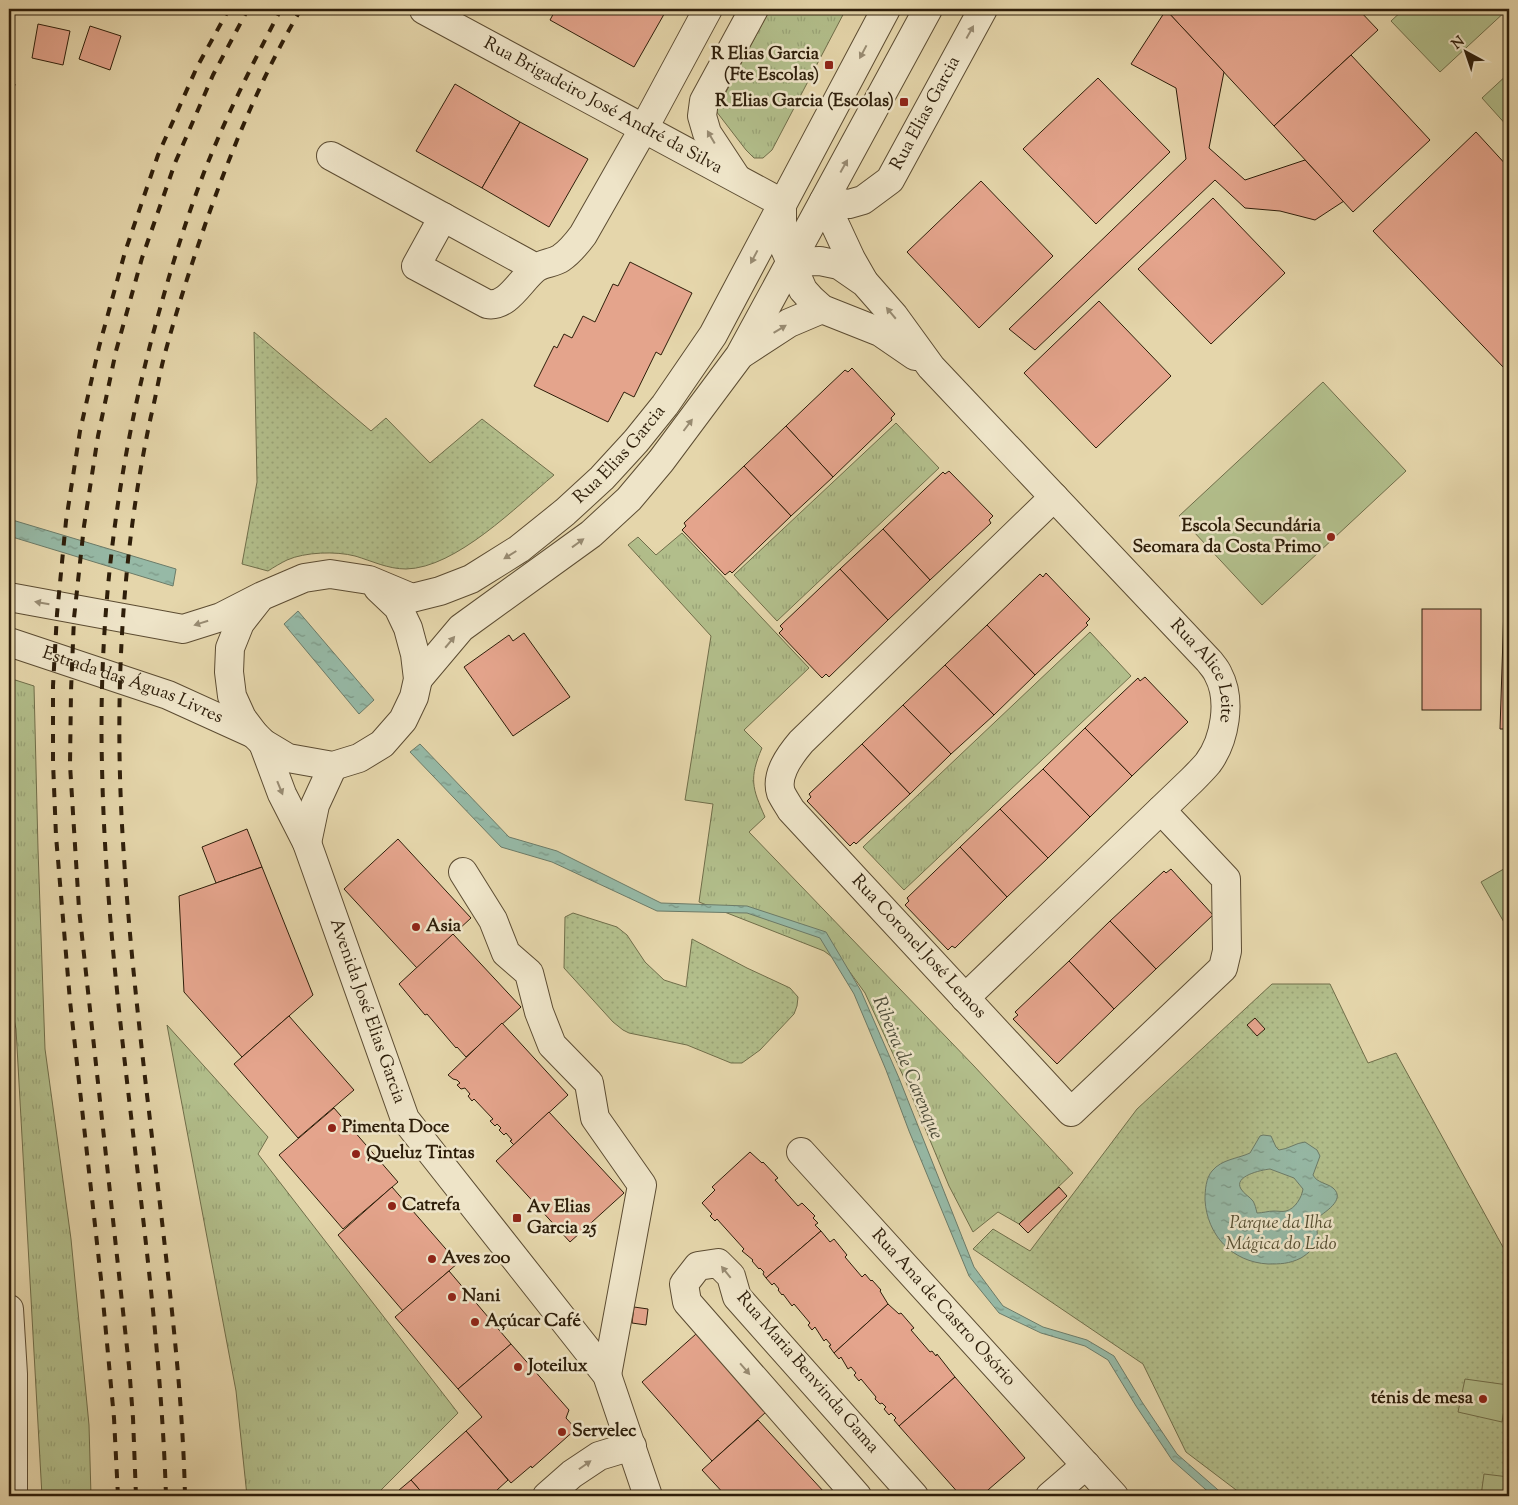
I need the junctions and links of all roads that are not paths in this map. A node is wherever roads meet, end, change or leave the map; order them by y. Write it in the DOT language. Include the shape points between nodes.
graph roads {
  1 [pos="424,9"];
  2 [pos="708,9"];
  3 [pos="754,9"];
  4 [pos="886,9"];
  5 [pos="928,9"];
  6 [pos="983,9"];
  7 [pos="644,128"];
  8 [pos="331,156"];
  9 [pos="737,178"];
  10 [pos="824,201"];
  11 [pos="782,203"];
  12 [pos="443,217"];
  13 [pos="791,262"];
  14 [pos="536,268"];
  15 [pos="865,283"];
  16 [pos="822,309"];
  17 [pos="740,355"];
  18 [pos="931,366"];
  19 [pos="1054,497"];
  20 [pos="369,580"];
  21 [pos="262,596"];
  22 [pos="9,597"];
  23 [pos="9,642"];
  24 [pos="418,679"];
  25 [pos="258,738"];
  26 [pos="333,766"];
  27 [pos="1161,810"];
  28 [pos="306,843"];
  29 [pos="463,872"];
  30 [pos="965,998"];
  31 [pos="801,1152"];
  32 [pos="9,1309"];
  33 [pos="606,1375"];
  34 [pos="632,1446"];
  35 [pos="1086,1465"];
  36 [pos="13,1496"];
  37 [pos="547,1496"];
  38 [pos="648,1496"];
  39 [pos="857,1496"];
  40 [pos="914,1496"];
  41 [pos="1050,1496"];
  42 [pos="1114,1496"];
  1 -- 7 [label="street, Rua Brigadeiro José André da Silva"];
  2 -- 7 [label="street"];
  9 -- 3 [label="street, one-way" via="707,133 702,116 704,101"];
  4 -- 11 [label="street, Rua Elias Garcia, one-way"];
  10 -- 5 [label="street, Rua Elias Garcia, one-way"];
  10 -- 6 [label="street, Rua Elias Garcia, one-way" via="849,204 863,200 890,180"];
  7 -- 9 [label="street, Rua Brigadeiro José André da Silva"];
  7 -- 14 [label="street" via="583,235 561,258"];
  8 -- 12 [label="street"];
  9 -- 11 [label="street, Rua Brigadeiro José André da Silva"];
  10 -- 13 [label="street, Rua Elias Garcia"];
  10 -- 15 [label="street, Rua Alice Leite"];
  11 -- 13 [label="street" via="785,250"];
  11 -- 20 [label="street, Rua Elias Garcia, one-way" via="713,335 665,405 602,478 565,512 519,549 471,579 440,591 412,598"];
  12 -- 14 [label="street"];
  12 -- 14 [label="street" via="416,266 492,305 504,300"];
  13 -- 15 [label="street, Rua Alice Leite" via="820,261 839,266"];
  13 -- 16 [label="street, Rua Alice Leite" via="804,290"];
  13 -- 17 [label="street, Rua Elias Garcia"];
  18 -- 15 [label="street, Rua Alice Leite, one-way"];
  17 -- 16 [label="street, one-way" via="790,324"];
  16 -- 18 [label="street, Rua Alice Leite" via="880,332"];
  24 -- 17 [label="street, Rua Elias Garcia, one-way" via="461,628 591,534 629,499"];
  18 -- 19 [label="street, Rua Alice Leite"];
  19 -- 27 [label="street, Rua Alice Leite" via="1218,674 1225,710 1219,744 1208,763"];
  19 -- 30 [label="street, Rua Coronel José Lemos" via="801,742 788,757 781,774 780,791 791,810"];
  20 -- 21 [label="street, Rua Elias Garcia" via="330,574 304,578"];
  20 -- 24 [label="street" via="398,607 408,628"];
  21 -- 22 [label="street, one-way" via="221,617 183,629"];
  21 -- 25 [label="street" via="240,623 230,648 228,672 232,696 242,718"];
  23 -- 25 [label="street, Estrada das Águas Livres" via="168,695"];
  24 -- 26 [label="street" via="403,720 382,744 359,758"];
  25 -- 26 [label="street, Estrada das Águas Livres" via="288,758"];
  25 -- 28 [label="street, Avenida José Elias Garcia, one-way"];
  26 -- 28 [label="street" via="315,805"];
  27 -- 30 [label="street, Rua Alice Leite"];
  27 -- 30 [label="street, Rua Coronel José Lemos" via="1226,879 1227,951 1222,968 1071,1112"];
  28 -- 33 [label="street, Avenida José Elias Garcia" via="405,1119"];
  29 -- 33 [label="street" via="493,920 506,953 530,973 539,1012 552,1045 589,1083 595,1118 642,1185"];
  31 -- 35 [label="street, Rua Ana de Castro Osório"];
  32 -- 36 [label="street" via="13,1374"];
  33 -- 34 [label="street, Avenida José Elias Garcia"];
  37 -- 34 [label="street, one-way" via="599,1456"];
  34 -- 38 [label="street, Avenida José Elias Garcia"];
  35 -- 41 [label="street"];
  35 -- 42 [label="street, Rua Ana de Castro Osório"];
  40 -- 39 [label="street, Rua Maria Benvinda Gama, one-way" via="737,1297 731,1276 718,1262 698,1266 684,1284 687,1302"];
}
